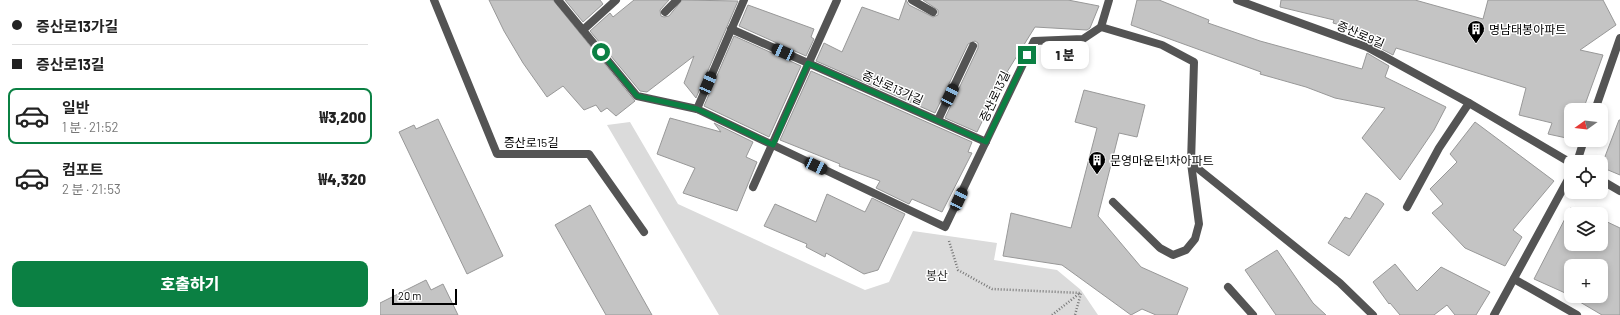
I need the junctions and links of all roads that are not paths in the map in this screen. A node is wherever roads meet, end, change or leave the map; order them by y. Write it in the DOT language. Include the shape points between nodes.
graph roads {
  1 [pos="434,0"];
  2 [pos="558,0"];
  3 [pos="616,0"];
  4 [pos="677,0"];
  5 [pos="744,0"];
  6 [pos="837,0"];
  7 [pos="912,0"];
  8 [pos="1109,0"];
  9 [pos="1237,0"];
  10 [pos="665,12"];
  11 [pos="933,12"];
  12 [pos="1101,27"];
  13 [pos="731,29"];
  14 [pos="583,30"];
  15 [pos="1620,38"];
  16 [pos="973,46"];
  17 [pos="808,63"];
  18 [pos="1469,102"];
  19 [pos="1597,103"];
  20 [pos="697,109"];
  21 [pos="938,120"];
  22 [pos="986,142"];
  23 [pos="773,145"];
  24 [pos="1564,159"];
  25 [pos="1191,163"];
  26 [pos="1608,184"];
  27 [pos="753,187"];
  28 [pos="1564,187"];
  29 [pos="1620,191"];
  30 [pos="1113,202"];
  31 [pos="1407,207"];
  32 [pos="644,232"];
  33 [pos="1514,279"];
  34 [pos="1228,287"];
  35 [pos="1253,315"];
  36 [pos="1373,315"];
  37 [pos="1494,315"];
  38 [pos="1577,315"];
  1 -- 32 [label="street, 증산로15길" via="496,154 589,154"];
  2 -- 14 [label="street"];
  3 -- 14 [label="street"];
  4 -- 10 [label="street"];
  5 -- 13 [label="street"];
  6 -- 17 [label="street"];
  7 -- 11 [label="street"];
  8 -- 12 [label="street"];
  9 -- 18 [label="street, 증산로9길" via="1366,47"];
  12 -- 22 [label="street, 증산로13길" via="1083,39 1034,41"];
  12 -- 25 [label="street" via="1162,45 1194,62"];
  13 -- 17 [label="street, 증산로13가길"];
  13 -- 20 [label="street"];
  14 -- 20 [label="street" via="637,96"];
  15 -- 19 [label="street"];
  16 -- 21 [label="street"];
  17 -- 21 [label="street, 증산로13가길"];
  17 -- 23 [label="street"];
  18 -- 24 [label="street, 증산로9길"];
  18 -- 31 [label="street" via="1439,148"];
  20 -- 23 [label="street"];
  21 -- 22 [label="street, 증산로13가길"];
  22 -- 23 [label="street" via="945,227"];
  23 -- 27 [label="street"];
  25 -- 30 [label="street" via="1199,224 1196,239 1186,250 1173,255 1160,248"];
  25 -- 36 [label="street" via="1340,284"];
  26 -- 29 [label="street"];
  28 -- 33 [label="street"];
  33 -- 37 [label="street"];
  33 -- 38 [label="street"];
  34 -- 35 [label="street"];
}
